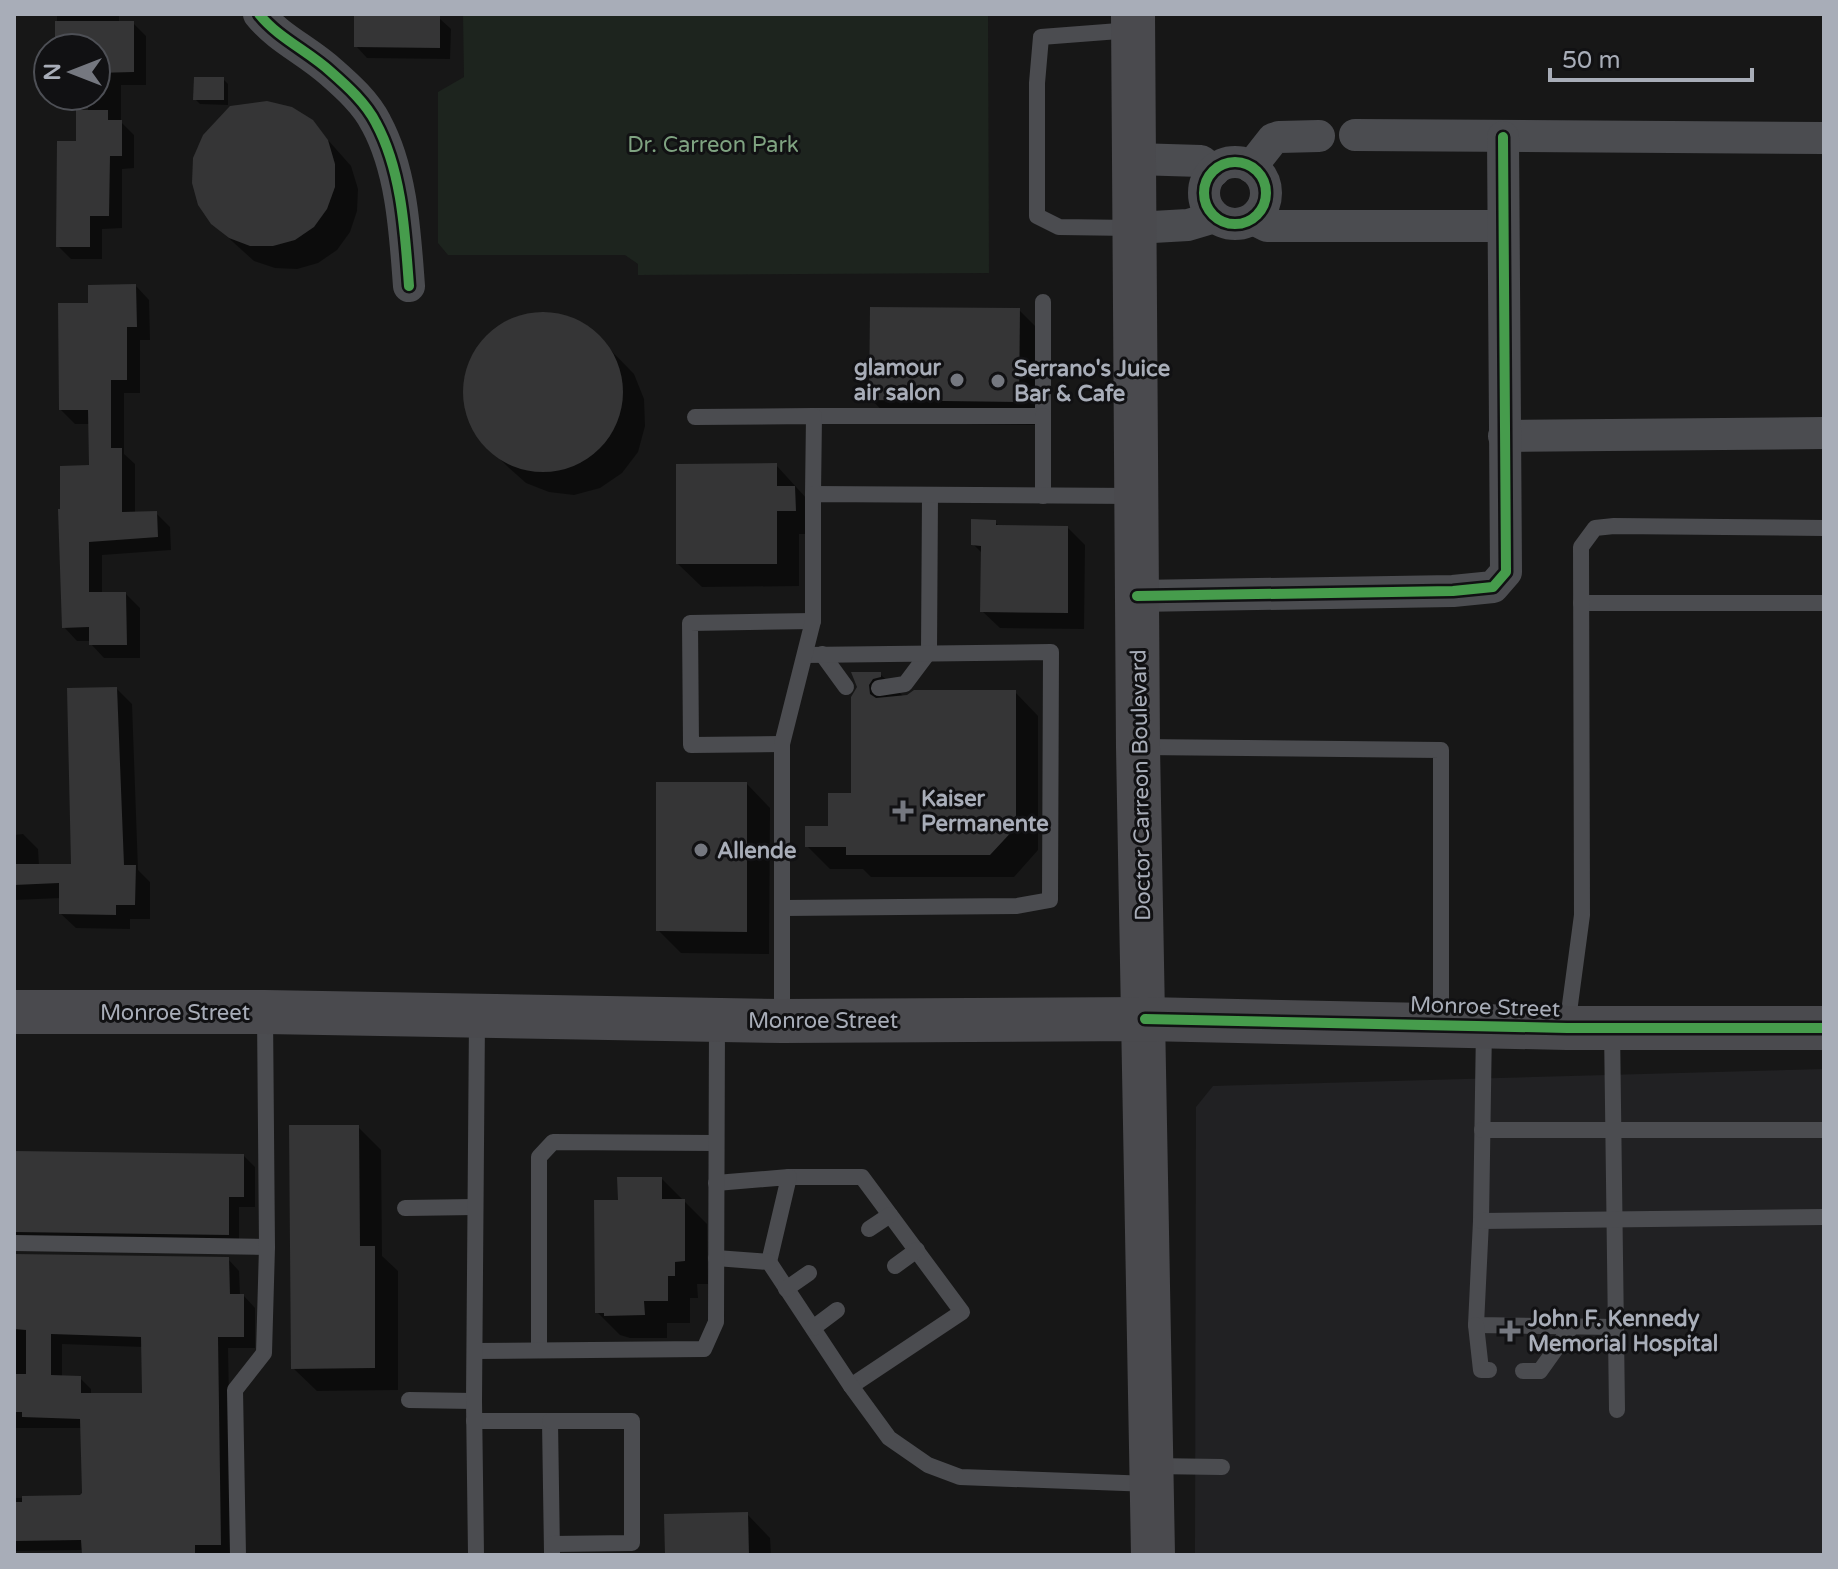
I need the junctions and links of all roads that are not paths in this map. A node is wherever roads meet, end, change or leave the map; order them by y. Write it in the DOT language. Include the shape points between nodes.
graph roads {
  1 [pos="259,14"];
  2 [pos="1133,22"];
  3 [pos="1355,135"];
  4 [pos="1319,136"];
  5 [pos="1503,137"];
  6 [pos="1824,138"];
  7 [pos="1135,159"];
  8 [pos="1251,167"];
  9 [pos="1214,171"];
  10 [pos="1215,217"];
  11 [pos="1253,219"];
  12 [pos="1503,226"];
  13 [pos="1135,228"];
  14 [pos="409,286"];
  15 [pos="1043,302"];
  16 [pos="814,416"];
  17 [pos="1043,416"];
  18 [pos="695,417"];
  19 [pos="1824,433"];
  20 [pos="1504,436"];
  21 [pos="813,494"];
  22 [pos="930,495"];
  23 [pos="1043,496"];
  24 [pos="1136,496"];
  25 [pos="1824,528"];
  26 [pos="1137,596"];
  27 [pos="1581,603"];
  28 [pos="1824,603"];
  29 [pos="813,621"];
  30 [pos="929,652"];
  31 [pos="813,655"];
  32 [pos="846,687"];
  33 [pos="879,688"];
  34 [pos="782,744"];
  35 [pos="1138,747"];
  36 [pos="784,908"];
  37 [pos="14,1012"];
  38 [pos="265,1012"];
  39 [pos="477,1016"];
  40 [pos="717,1019"];
  41 [pos="1145,1019"];
  42 [pos="782,1021"];
  43 [pos="1441,1024"];
  44 [pos="1484,1025"];
  45 [pos="1567,1028"];
  46 [pos="1612,1028"];
  47 [pos="1824,1028"];
  48 [pos="1482,1130"];
  49 [pos="1824,1130"];
  50 [pos="1615,1131"];
  51 [pos="716,1143"];
  52 [pos="789,1177"];
  53 [pos="716,1183"];
  54 [pos="475,1207"];
  55 [pos="405,1208"];
  56 [pos="890,1215"];
  57 [pos="1824,1217"];
  58 [pos="1616,1219"];
  59 [pos="1481,1221"];
  60 [pos="869,1229"];
  61 [pos="14,1243"];
  62 [pos="267,1247"];
  63 [pos="917,1250"];
  64 [pos="716,1258"];
  65 [pos="769,1262"];
  66 [pos="895,1266"];
  67 [pos="809,1273"];
  68 [pos="786,1289"];
  69 [pos="837,1310"];
  70 [pos="1476,1325"];
  71 [pos="1572,1326"];
  72 [pos="1616,1327"];
  73 [pos="813,1328"];
  74 [pos="539,1350"];
  75 [pos="475,1351"];
  76 [pos="1489,1370"];
  77 [pos="1523,1371"];
  78 [pos="851,1386"];
  79 [pos="409,1400"];
  80 [pos="474,1401"];
  81 [pos="1617,1410"];
  82 [pos="474,1421"];
  83 [pos="550,1421"];
  84 [pos="1222,1467"];
  85 [pos="1152,1475"];
  86 [pos="552,1550"];
  87 [pos="238,1555"];
  88 [pos="476,1555"];
  89 [pos="1153,1555"];
  1 -- 14 [label="street" via="348,87 376,122 401,208"];
  2 -- 7 [label="main road, Doctor Carreon Boulevard"];
  2 -- 13 [label="lane" via="1041,37 1037,216 1059,227"];
  3 -- 5 [label="street"];
  4 -- 8 [label="street" via="1273,139"];
  5 -- 6 [label="street"];
  5 -- 12 [label="street"];
  7 -- 9 [label="street" via="1201,161"];
  7 -- 13 [label="main road, Doctor Carreon Boulevard"];
  8 -- 9 [label="street" via="1232,162"];
  8 -- 11 [label="street" via="1266,192"];
  9 -- 10 [label="street" via="1205,199"];
  10 -- 11 [label="street" via="1233,224"];
  10 -- 13 [label="street" via="1188,225"];
  11 -- 12 [label="street" via="1267,226"];
  12 -- 20 [label="street"];
  13 -- 24 [label="main road, Doctor Carreon Boulevard"];
  15 -- 17 [label="lane"];
  16 -- 17 [label="lane"];
  16 -- 18 [label="lane"];
  16 -- 21 [label="lane"];
  17 -- 23 [label="lane"];
  19 -- 20 [label="street"];
  20 -- 26 [label="street" via="1506,572 1493,587"];
  21 -- 22 [label="lane"];
  21 -- 29 [label="lane"];
  22 -- 23 [label="lane"];
  22 -- 30 [label="lane"];
  23 -- 24 [label="lane"];
  24 -- 26 [label="main road, Doctor Carreon Boulevard"];
  25 -- 27 [label="lane" via="1595,528 1581,547"];
  26 -- 35 [label="main road, Doctor Carreon Boulevard"];
  27 -- 28 [label="lane"];
  27 -- 45 [label="lane" via="1582,915"];
  29 -- 31 [label="lane"];
  29 -- 34 [label="lane" via="690,623 691,745"];
  30 -- 31 [label="lane"];
  30 -- 33 [label="lane" via="905,684"];
  30 -- 36 [label="lane" via="1051,652 1050,900 1017,906"];
  31 -- 32 [label="lane"];
  31 -- 34 [label="lane"];
  34 -- 36 [label="lane"];
  35 -- 41 [label="main road, Doctor Carreon Boulevard"];
  35 -- 43 [label="lane" via="1441,750"];
  36 -- 42 [label="lane"];
  37 -- 38 [label="main road, Monroe Street"];
  38 -- 39 [label="main road, Monroe Street"];
  38 -- 62 [label="lane"];
  39 -- 40 [label="main road, Monroe Street"];
  39 -- 54 [label="lane"];
  40 -- 42 [label="main road, Monroe Street"];
  40 -- 51 [label="lane"];
  41 -- 42 [label="main road, Monroe Street"];
  41 -- 43 [label="main road, Monroe Street"];
  41 -- 85 [label="main road, Doctor Carreon Boulevard"];
  43 -- 44 [label="main road, Monroe Street"];
  44 -- 45 [label="main road, Monroe Street"];
  44 -- 48 [label="lane"];
  45 -- 46 [label="main road, Monroe Street"];
  46 -- 47 [label="main road, Monroe Street"];
  46 -- 50 [label="lane"];
  48 -- 50 [label="lane"];
  48 -- 59 [label="lane"];
  49 -- 50 [label="lane"];
  50 -- 58 [label="lane"];
  51 -- 53 [label="lane"];
  51 -- 74 [label="lane" via="553,1142 539,1157"];
  52 -- 53 [label="lane"];
  52 -- 56 [label="lane" via="862,1177"];
  52 -- 65 [label="lane"];
  53 -- 64 [label="lane"];
  54 -- 55 [label="lane"];
  54 -- 75 [label="lane"];
  56 -- 60 [label="lane"];
  56 -- 63 [label="lane"];
  57 -- 58 [label="lane"];
  58 -- 59 [label="lane"];
  58 -- 72 [label="lane"];
  59 -- 70 [label="lane"];
  61 -- 62 [label="lane"];
  62 -- 87 [label="lane" via="264,1353 235,1390"];
  63 -- 66 [label="lane"];
  63 -- 78 [label="lane" via="962,1312"];
  64 -- 65 [label="lane"];
  64 -- 74 [label="lane" via="716,1322 704,1349"];
  65 -- 68 [label="lane"];
  67 -- 68 [label="lane"];
  68 -- 73 [label="lane"];
  69 -- 73 [label="lane"];
  70 -- 71 [label="lane"];
  70 -- 76 [label="lane" via="1481,1370"];
  71 -- 72 [label="lane"];
  71 -- 77 [label="lane" via="1540,1371"];
  72 -- 81 [label="lane"];
  73 -- 78 [label="lane"];
  74 -- 75 [label="lane"];
  75 -- 80 [label="lane"];
  78 -- 85 [label="lane" via="889,1438 928,1465 960,1477"];
  79 -- 80 [label="lane"];
  80 -- 82 [label="lane"];
  82 -- 83 [label="lane"];
  82 -- 88 [label="lane"];
  83 -- 86 [label="lane"];
  83 -- 86 [label="lane" via="632,1421 632,1543"];
  84 -- 85 [label="lane"];
  85 -- 89 [label="main road, Doctor Carreon Boulevard"];
}
